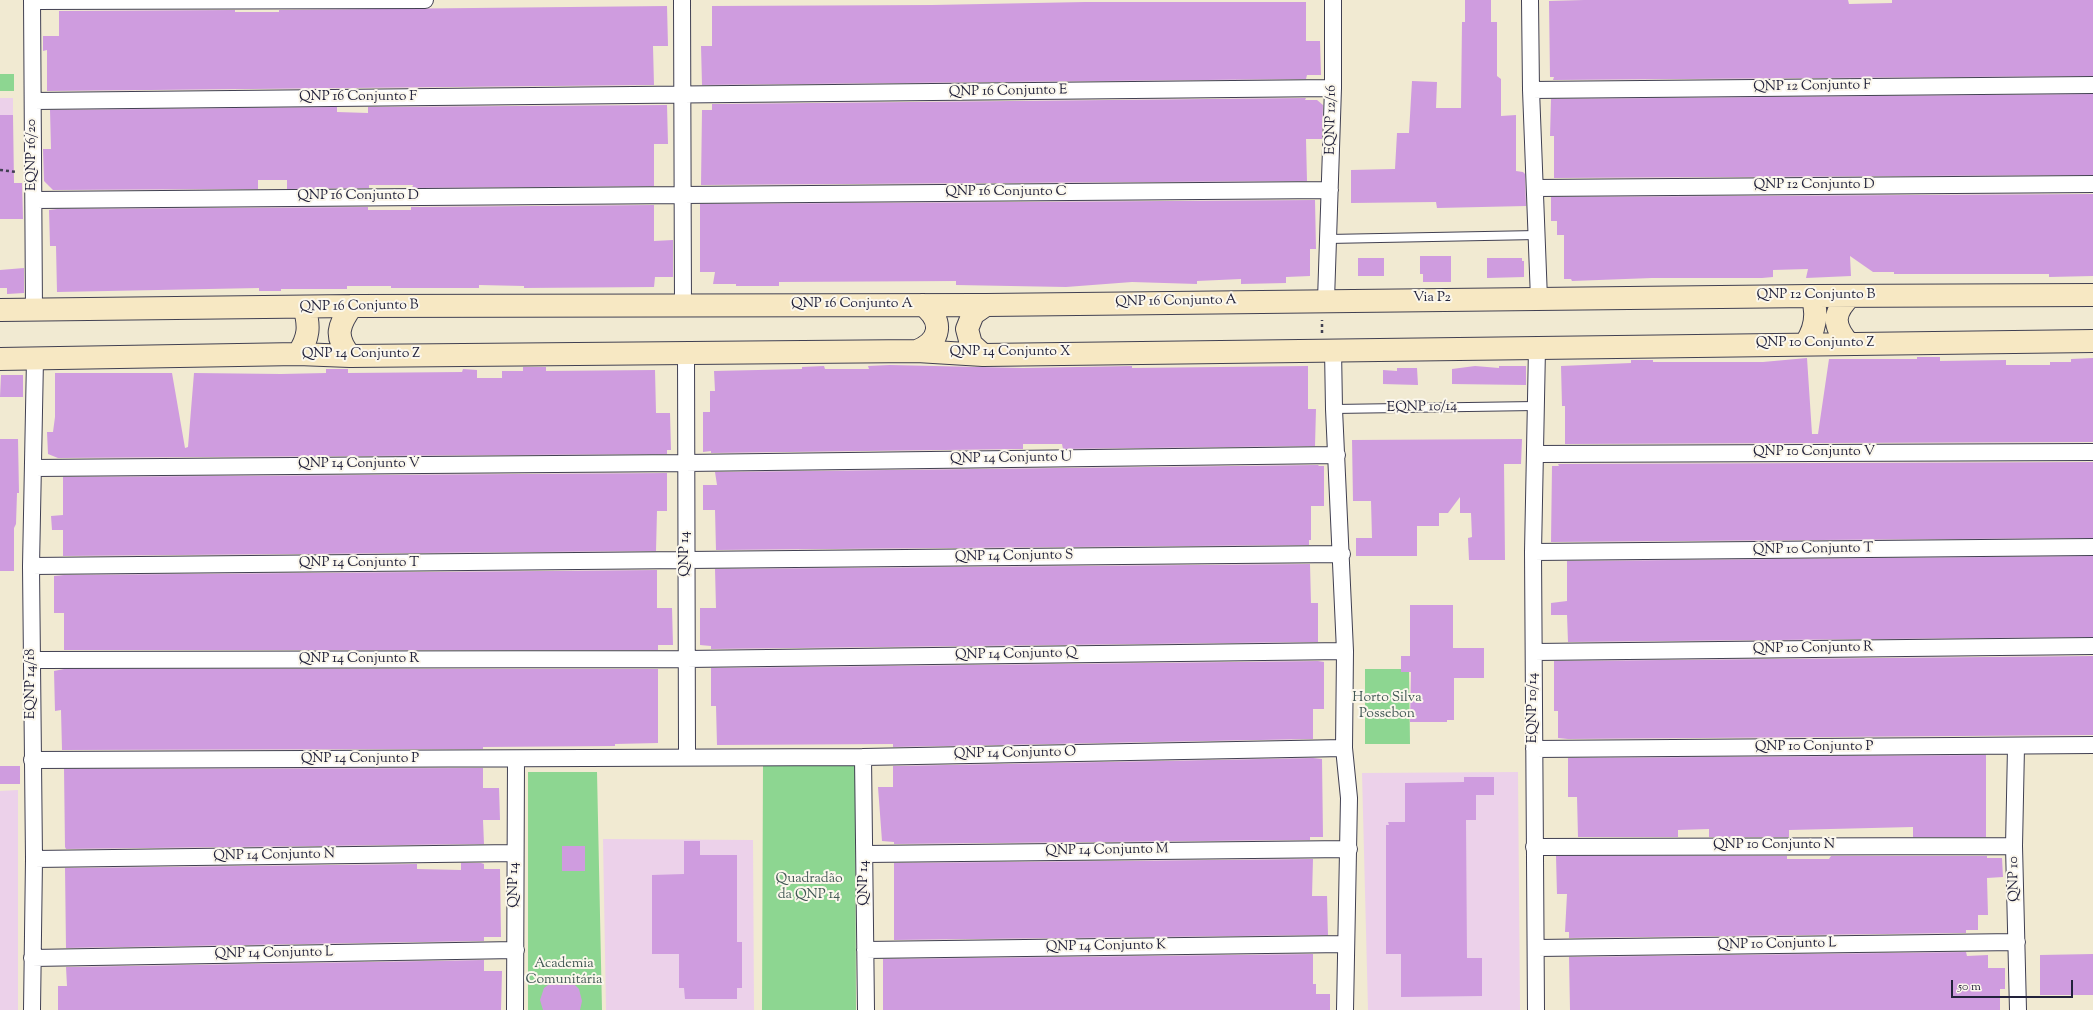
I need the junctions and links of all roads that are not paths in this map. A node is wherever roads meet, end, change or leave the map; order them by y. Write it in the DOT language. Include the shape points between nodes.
graph roads {
  1 [pos="425,0"];
  2 [pos="682,0"];
  3 [pos="1333,0"];
  4 [pos="1530,0"];
  5 [pos="32,1"];
  6 [pos="2093,85"];
  7 [pos="1333,88"];
  8 [pos="1531,90"];
  9 [pos="683,96"];
  10 [pos="33,101"];
  11 [pos="2093,184"];
  12 [pos="1535,188"];
  13 [pos="1330,190"];
  14 [pos="682,195"];
  15 [pos="34,200"];
  16 [pos="1537,235"];
  17 [pos="1328,239"];
  18 [pos="2093,295"];
  19 [pos="1812,296"];
  20 [pos="1850,296"];
  21 [pos="1538,298"];
  22 [pos="1326,300"];
  23 [pos="986,304"];
  24 [pos="683,305"];
  25 [pos="923,305"];
  26 [pos="352,306"];
  27 [pos="304,307"];
  28 [pos="0,310"];
  29 [pos="34,310"];
  30 [pos="2093,341"];
  31 [pos="1806,344"];
  32 [pos="1849,344"];
  33 [pos="1537,348"];
  34 [pos="1327,349"];
  35 [pos="917,351"];
  36 [pos="686,352"];
  37 [pos="298,354"];
  38 [pos="983,355"];
  39 [pos="350,356"];
  40 [pos="0,359"];
  41 [pos="35,359"];
  42 [pos="1535,406"];
  43 [pos="1334,409"];
  44 [pos="2093,452"];
  45 [pos="1534,454"];
  46 [pos="1337,455"];
  47 [pos="685,463"];
  48 [pos="33,468"];
  49 [pos="2093,547"];
  50 [pos="1533,552"];
  51 [pos="1342,554"];
  52 [pos="686,561"];
  53 [pos="31,566"];
  54 [pos="2093,646"];
  55 [pos="1345,651"];
  56 [pos="1534,652"];
  57 [pos="686,659"];
  58 [pos="32,660"];
  59 [pos="2093,746"];
  60 [pos="2016,747"];
  61 [pos="1344,748"];
  62 [pos="1534,749"];
  63 [pos="687,756"];
  64 [pos="863,757"];
  65 [pos="516,759"];
  66 [pos="32,760"];
  67 [pos="2014,846"];
  68 [pos="1534,847"];
  69 [pos="1349,849"];
  70 [pos="515,853"];
  71 [pos="865,854"];
  72 [pos="34,859"];
  73 [pos="2017,942"];
  74 [pos="1346,944"];
  75 [pos="1537,948"];
  76 [pos="516,950"];
  77 [pos="865,950"];
  78 [pos="32,958"];
  79 [pos="32,1010"];
  80 [pos="515,1010"];
  81 [pos="866,1010"];
  82 [pos="1345,1010"];
  83 [pos="1536,1010"];
  84 [pos="2018,1010"];
  1 -- 5 [label="street"];
  2 -- 9 [label="street"];
  3 -- 7 [label="street, EQNP 12/16"];
  4 -- 8 [label="street"];
  5 -- 10 [label="street, EQNP 16/20"];
  6 -- 8 [label="street, QNP 12 Conjunto F"];
  7 -- 9 [label="street, QNP 16 Conjunto E"];
  7 -- 13 [label="street, EQNP 12/16"];
  8 -- 12 [label="street"];
  9 -- 10 [label="street, QNP 16 Conjunto F"];
  9 -- 14 [label="street"];
  10 -- 15 [label="street, EQNP 16/20"];
  11 -- 12 [label="street, QNP 12 Conjunto D"];
  12 -- 16 [label="street"];
  13 -- 14 [label="street, QNP 16 Conjunto C"];
  13 -- 17 [label="street, EQNP 12/16"];
  14 -- 15 [label="street, QNP 16 Conjunto D"];
  14 -- 24 [label="street"];
  15 -- 29 [label="street, EQNP 16/20"];
  16 -- 17 [label="lane"];
  16 -- 21 [label="street"];
  17 -- 22 [label="street, EQNP 12/16"];
  18 -- 20 [label="street, QNP 12 Conjunto B"];
  19 -- 20 [label="street, QNP 12 Conjunto B"];
  19 -- 21 [label="street, QNP 12 Conjunto B"];
  19 -- 31 [label="street" via="1816,320 1812,335"];
  20 -- 32 [label="street" via="1840,306 1836,320 1839,333"];
  21 -- 22 [label="street, Via P2"];
  22 -- 23 [label="street, QNP 16 Conjunto A"];
  23 -- 25 [label="street, QNP 16 Conjunto A"];
  23 -- 38 [label="street" via="973,314 968,329 971,344"];
  24 -- 25 [label="street, QNP 16 Conjunto A"];
  24 -- 26 [label="street, QNP 16 Conjunto B"];
  25 -- 35 [label="street" via="933,312 937,324 936,336 928,346"];
  26 -- 27 [label="street, QNP 16 Conjunto B"];
  26 -- 39 [label="street" via="342,319 339,332 341,346"];
  27 -- 29 [label="street, QNP 16 Conjunto B"];
  27 -- 37 [label="street" via="308,332 305,344"];
  28 -- 29 [label="street"];
  30 -- 32 [label="street, QNP 10 Conjunto Z"];
  31 -- 32 [label="street, QNP 10 Conjunto Z"];
  31 -- 33 [label="street, QNP 10 Conjunto Z"];
  33 -- 34 [label="street"];
  33 -- 42 [label="street, EQNP 10/14"];
  34 -- 38 [label="street, QNP 14 Conjunto X"];
  34 -- 43 [label="street"];
  35 -- 36 [label="street, QNP 14 Conjunto X"];
  35 -- 38 [label="street, QNP 14 Conjunto X"];
  36 -- 39 [label="street, QNP 14 Conjunto Z"];
  36 -- 47 [label="street, QNP 14"];
  37 -- 39 [label="street, QNP 14 Conjunto Z"];
  37 -- 41 [label="street, QNP 14 Conjunto Z"];
  40 -- 41 [label="street"];
  41 -- 48 [label="street, EQNP 14/18"];
  42 -- 43 [label="lane, EQNP 10/14"];
  42 -- 45 [label="street, EQNP 10/14"];
  43 -- 46 [label="street"];
  44 -- 45 [label="street, QNP 10 Conjunto V"];
  45 -- 50 [label="street, EQNP 10/14"];
  46 -- 47 [label="street, QNP 14 Conjunto U"];
  46 -- 51 [label="street"];
  47 -- 48 [label="street, QNP 14 Conjunto V"];
  47 -- 52 [label="street, QNP 14"];
  48 -- 53 [label="street, EQNP 14/18"];
  49 -- 50 [label="street, QNP 10 Conjunto T"];
  50 -- 56 [label="street, EQNP 10/14"];
  51 -- 52 [label="street, QNP 14 Conjunto S"];
  51 -- 55 [label="street"];
  52 -- 53 [label="street, QNP 14 Conjunto T"];
  52 -- 57 [label="street, QNP 14"];
  53 -- 58 [label="street, EQNP 14/18"];
  54 -- 56 [label="street, QNP 10 Conjunto R"];
  55 -- 57 [label="street, QNP 14 Conjunto Q"];
  55 -- 61 [label="street"];
  56 -- 62 [label="street, EQNP 10/14"];
  57 -- 58 [label="street, QNP 14 Conjunto R"];
  57 -- 63 [label="street, QNP 14"];
  58 -- 66 [label="street, EQNP 14/18"];
  59 -- 60 [label="street, QNP 10 Conjunto P"];
  60 -- 62 [label="street, QNP 10 Conjunto P"];
  60 -- 67 [label="street, QNP 10"];
  61 -- 64 [label="street, QNP 14 Conjunto O"];
  61 -- 69 [label="street" via="1349,798"];
  62 -- 68 [label="street, EQNP 10/14"];
  63 -- 64 [label="street, QNP 14 Conjunto O"];
  63 -- 65 [label="street, QNP 14 Conjunto P"];
  64 -- 71 [label="street, QNP 14"];
  65 -- 66 [label="street, QNP 14 Conjunto P"];
  65 -- 70 [label="street, QNP 14"];
  66 -- 72 [label="street, EQNP 14/18"];
  67 -- 68 [label="street, QNP 10 Conjunto N"];
  67 -- 73 [label="street, QNP 10"];
  68 -- 75 [label="street, EQNP 10/14"];
  69 -- 71 [label="street, QNP 14 Conjunto M"];
  69 -- 74 [label="street"];
  70 -- 72 [label="street, QNP 14 Conjunto N"];
  70 -- 76 [label="street, QNP 14"];
  71 -- 77 [label="street, QNP 14"];
  72 -- 78 [label="street, EQNP 14/18"];
  73 -- 75 [label="street, QNP 10 Conjunto L"];
  73 -- 84 [label="street, QNP 10"];
  74 -- 77 [label="street, QNP 14 Conjunto K"];
  74 -- 82 [label="street"];
  75 -- 83 [label="street, EQNP 10/14"];
  76 -- 78 [label="street, QNP 14 Conjunto L"];
  76 -- 80 [label="street, QNP 14"];
  77 -- 81 [label="street, QNP 14"];
  78 -- 79 [label="street, EQNP 14/18"];
}
